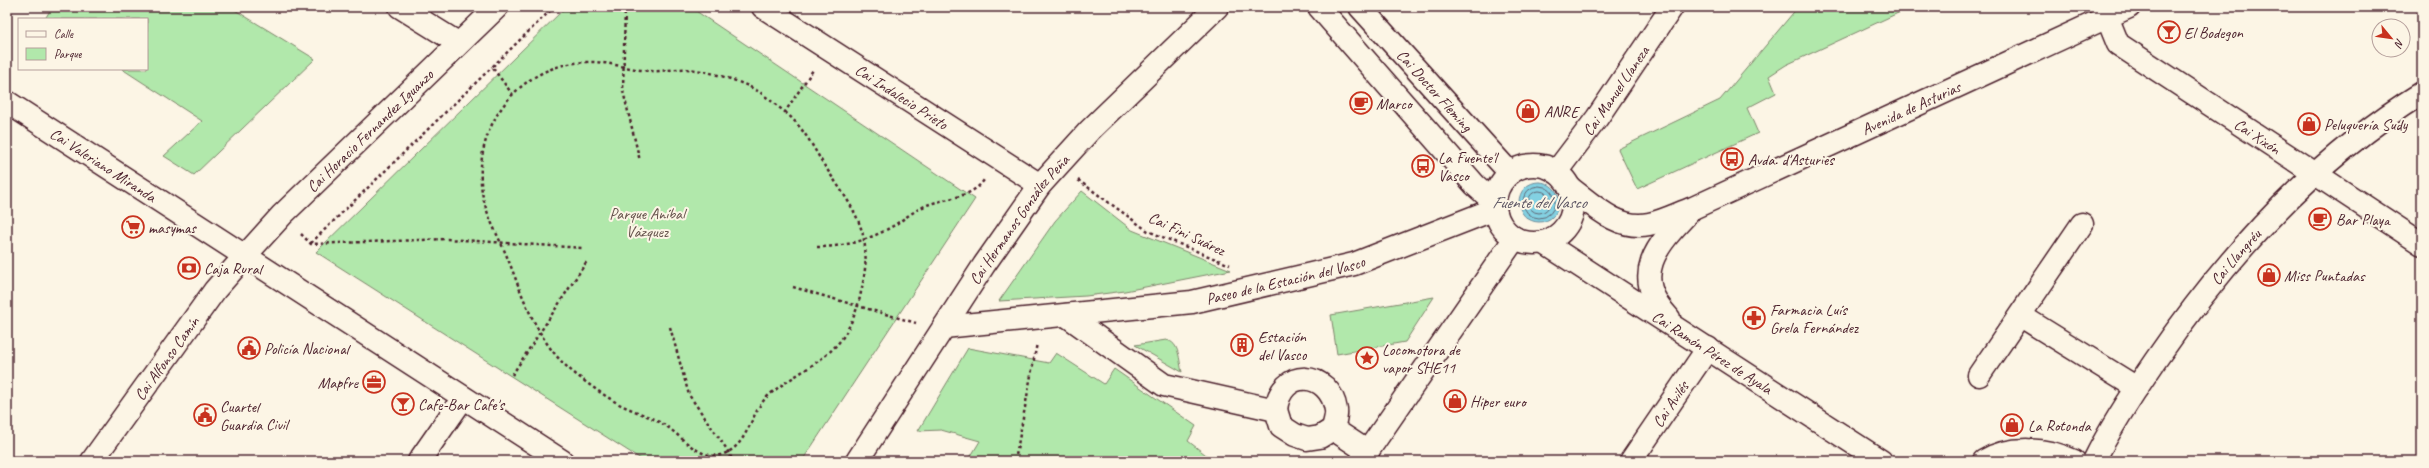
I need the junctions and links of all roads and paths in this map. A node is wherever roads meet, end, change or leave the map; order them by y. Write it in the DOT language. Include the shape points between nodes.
graph roads {
  1 [pos="400,7"];
  2 [pos="497,7"];
  3 [pos="554,7"];
  4 [pos="625,7"];
  5 [pos="763,7"];
  6 [pos="1218,7"];
  7 [pos="1320,7"];
  8 [pos="1360,7"];
  9 [pos="1672,7"];
  10 [pos="2129,7"];
  11 [pos="2105,12"];
  12 [pos="458,43"];
  13 [pos="828,48"];
  14 [pos="623,66"];
  15 [pos="492,67"];
  16 [pos="2422,93"];
  17 [pos="513,95"];
  18 [pos="7,102"];
  19 [pos="785,112"];
  20 [pos="999,158"];
  21 [pos="640,161"];
  22 [pos="1059,165"];
  23 [pos="1510,173"];
  24 [pos="2313,173"];
  25 [pos="1562,179"];
  26 [pos="1040,185"];
  27 [pos="1495,206"];
  28 [pos="1692,208"];
  29 [pos="2082,224"];
  30 [pos="865,238"];
  31 [pos="1515,238"];
  32 [pos="501,242"];
  33 [pos="1543,242"];
  34 [pos="2422,244"];
  35 [pos="817,247"];
  36 [pos="583,248"];
  37 [pos="244,256"];
  38 [pos="587,261"];
  39 [pos="1236,268"];
  40 [pos="793,287"];
  41 [pos="858,307"];
  42 [pos="1066,315"];
  43 [pos="2021,316"];
  44 [pos="1042,317"];
  45 [pos="944,327"];
  46 [pos="670,328"];
  47 [pos="1680,330"];
  48 [pos="540,333"];
  49 [pos="1708,348"];
  50 [pos="512,375"];
  51 [pos="1979,375"];
  52 [pos="2137,388"];
  53 [pos="463,398"];
  54 [pos="1276,410"];
  55 [pos="1333,429"];
  56 [pos="728,451"];
  57 [pos="1365,456"];
  58 [pos="92,461"];
  59 [pos="419,461"];
  60 [pos="562,461"];
  61 [pos="733,461"];
  62 [pos="857,461"];
  63 [pos="1015,461"];
  64 [pos="1631,461"];
  65 [pos="1881,461"];
  66 [pos="1984,461"];
  67 [pos="2074,461"];
  68 [pos="2094,461"];
  1 -- 12 [label="street"];
  2 -- 12 [label="street, Cai Horacio Fernandez Iguanzo"];
  3 -- 15 [label="path"];
  4 -- 14 [label="path"];
  5 -- 13 [label="street, Cai Indalecio Prieto"];
  6 -- 22 [label="street, Cai Hermanos González Peña" via="1090,130"];
  7 -- 27 [label="street, Cai Doctor Fleming"];
  8 -- 23 [label="street, Cai Doctor Fleming"];
  9 -- 25 [label="street, Cai Manuel Llaneza" via="1597,118"];
  10 -- 11 [label="street, Avenida de Asturias"];
  11 -- 24 [label="street, Cai Xixón" via="2118,44"];
  11 -- 28 [label="street, Avenida de Asturias"];
  12 -- 37 [label="street, Cai Horacio Fernandez Iguanzo" via="282,215"];
  13 -- 19 [label="path"];
  13 -- 20 [label="street, Cai Indalecio Prieto"];
  14 -- 17 [label="path" via="592,62 571,64 544,72 523,85"];
  14 -- 19 [label="path" via="652,72 690,69 724,78 759,92"];
  14 -- 21 [label="path" via="623,91"];
  15 -- 17 [label="path"];
  15 -- 32 [label="path" via="311,244 448,239"];
  16 -- 24 [label="street, Cai Llangréu" via="2352,141"];
  17 -- 32 [label="path" via="494,118 483,143 480,175 486,211"];
  18 -- 37 [label="street, Cai Valeriano Miranda"];
  19 -- 30 [label="path" via="801,128 845,193"];
  20 -- 26 [label="street, Cai Indalecio Prieto"];
  20 -- 30 [label="path" via="981,184 966,194 926,205 891,227"];
  22 -- 26 [label="street, Cai Hermanos González Peña"];
  22 -- 39 [label="path, Cai Fini Suárez" via="1148,231"];
  23 -- 25 [label="street" via="1520,167 1545,166"];
  23 -- 27 [label="street" via="1497,189"];
  24 -- 34 [label="street, Cai Xixón"];
  24 -- 52 [label="street, Cai Llangréu" via="2221,270"];
  25 -- 28 [label="street, Avenida de Asturias" via="1609,217 1624,223 1649,224"];
  25 -- 33 [label="street" via="1572,204 1569,220 1554,237"];
  26 -- 45 [label="street, Cai Hermanos González Peña"];
  27 -- 31 [label="street" via="1498,221"];
  27 -- 42 [label="street, Paseo de la Estación del Vasco" via="1354,264 1192,302"];
  28 -- 47 [label="street, Avenida de Asturias" via="1663,239 1651,261 1650,288 1660,309"];
  29 -- 43 [label="street"];
  30 -- 35 [label="path" via="841,246"];
  30 -- 41 [label="path" via="865,275"];
  31 -- 33 [label="street" via="1524,242"];
  31 -- 57 [label="street"];
  32 -- 36 [label="path"];
  32 -- 48 [label="path"];
  33 -- 47 [label="street, Cai Ramón Pérez de Ayala"];
  37 -- 53 [label="street, Cai Valeriano Miranda"];
  37 -- 58 [label="street, Cai Alfonso Camín" via="215,290"];
  38 -- 48 [label="path"];
  40 -- 41 [label="path"];
  41 -- 45 [label="path" via="910,322"];
  41 -- 56 [label="path" via="842,338 829,352 794,375 762,402 748,433"];
  42 -- 44 [label="street, Paseo de la Estación del Vasco"];
  42 -- 54 [label="street" via="1164,385"];
  43 -- 51 [label="street"];
  43 -- 52 [label="street"];
  44 -- 45 [label="street, Paseo de la Estación del Vasco"];
  44 -- 63 [label="path"];
  45 -- 62 [label="street, Cai Hermanos González Peña"];
  46 -- 56 [label="path" via="689,396"];
  47 -- 49 [label="street, Cai Ramón Pérez de Ayala"];
  48 -- 50 [label="path"];
  48 -- 56 [label="path" via="571,370 615,402 666,426 699,450 711,455 720,455"];
  49 -- 64 [label="street, Cai Avilés"];
  49 -- 65 [label="street, Cai Ramón Pérez de Ayala"];
  52 -- 68 [label="street, Cai Llangréu" via="2106,436"];
  53 -- 59 [label="street"];
  53 -- 60 [label="street, Cai Valeriano Miranda"];
  54 -- 55 [label="street" via="1281,426 1295,435 1307,439"];
  54 -- 55 [label="street" via="1277,396 1286,386 1297,379 1310,378 1331,394 1336,411"];
  55 -- 57 [label="street"];
  56 -- 61 [label="path"];
  66 -- 67 [label="street" via="1992,456 2025,450 2059,454"];
}
